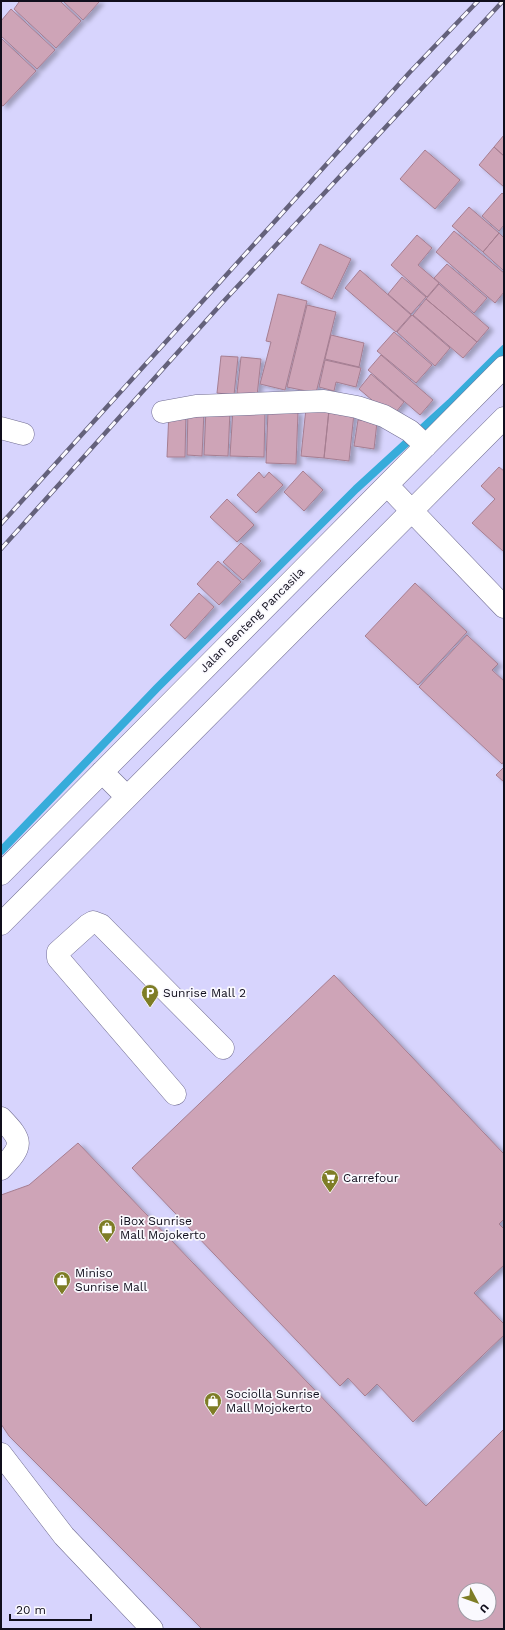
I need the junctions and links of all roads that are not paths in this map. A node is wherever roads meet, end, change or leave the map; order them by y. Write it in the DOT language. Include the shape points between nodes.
graph roads {
  1 [pos="504,367"];
  2 [pos="163,412"];
  3 [pos="504,418"];
  4 [pos="1,428"];
  5 [pos="24,434"];
  6 [pos="418,439"];
  7 [pos="387,485"];
  8 [pos="412,511"];
  9 [pos="504,607"];
  10 [pos="102,772"];
  11 [pos="127,797"];
  12 [pos="1,874"];
  13 [pos="1,924"];
  14 [pos="223,1048"];
  15 [pos="175,1094"];
  16 [pos="1,1118"];
  17 [pos="1,1169"];
  18 [pos="1,1454"];
  19 [pos="152,1629"];
  1 -- 6 [label="street, Jalan Benteng Pancasila"];
  2 -- 6 [label="street" via="196,406 324,401 357,407 384,416"];
  3 -- 8 [label="street"];
  4 -- 5 [label="street"];
  6 -- 7 [label="street, Jalan Benteng Pancasila"];
  7 -- 8 [label="street"];
  7 -- 10 [label="street, Jalan Benteng Pancasila"];
  8 -- 9 [label="street"];
  8 -- 11 [label="street"];
  10 -- 11 [label="street"];
  10 -- 12 [label="street, Jalan Benteng Pancasila"];
  11 -- 13 [label="street"];
  14 -- 15 [label="street" via="101,925 93,922 88,925 58,952 58,958"];
  16 -- 17 [label="street" via="15,1132 18,1139 13,1156"];
  18 -- 19 [label="street" via="64,1536"];
}
